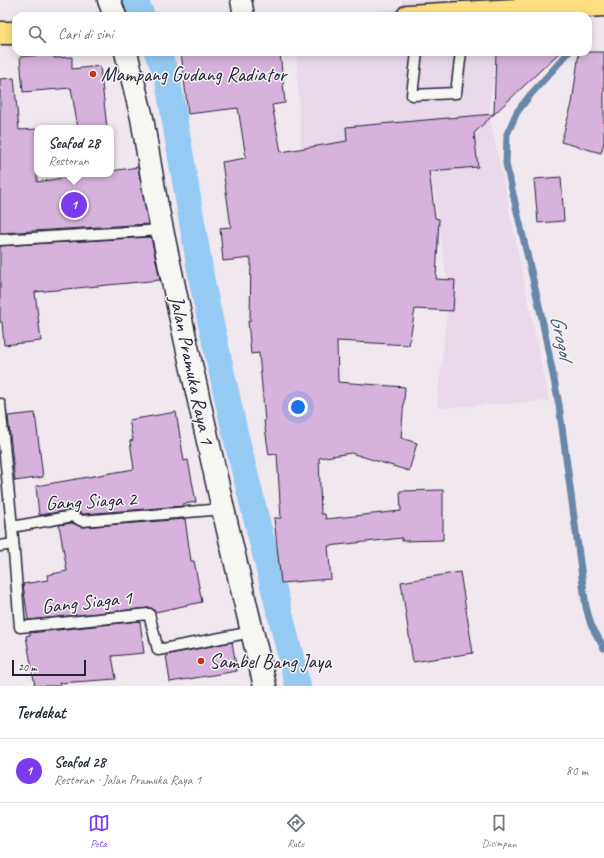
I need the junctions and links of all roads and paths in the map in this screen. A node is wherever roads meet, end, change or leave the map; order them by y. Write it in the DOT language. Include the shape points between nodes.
graph roads {
  1 [pos="109,0"];
  2 [pos="241,0"];
  3 [pos="604,5"];
  4 [pos="460,10"];
  5 [pos="114,12"];
  6 [pos="243,12"];
  7 [pos="445,12"];
  8 [pos="0,33"];
  9 [pos="12,33"];
  10 [pos="127,56"];
  11 [pos="417,56"];
  12 [pos="462,56"];
  13 [pos="162,230"];
  14 [pos="0,240"];
  15 [pos="0,404"];
  16 [pos="1,430"];
  17 [pos="223,509"];
  18 [pos="12,526"];
  19 [pos="13,544"];
  20 [pos="0,546"];
  21 [pos="252,632"];
  22 [pos="265,686"];
  1 -- 5 [label="main road"];
  2 -- 6 [label="street"];
  3 -- 4 [label="highway" via="521,10"];
  4 -- 7 [label="highway"];
  8 -- 9 [label="highway"];
  10 -- 13 [label="main road, Jalan Pramuka Raya 1" via="142,118"];
  11 -- 12 [label="lane" via="412,95 456,93"];
  13 -- 14 [label="lane"];
  13 -- 17 [label="main road, Jalan Pramuka Raya 1"];
  15 -- 16 [label="lane"];
  16 -- 18 [label="lane"];
  17 -- 18 [label="lane, Gang Siaga 2" via="82,521 72,516"];
  17 -- 21 [label="main road, Jalan Pramuka Raya 1"];
  18 -- 19 [label="lane, Gang Siaga 1"];
  19 -- 20 [label="lane"];
  19 -- 21 [label="lane, Gang Siaga 1" via="20,627 149,614 158,650"];
  21 -- 22 [label="main road, Jalan Pramuka Raya 1"];
}
